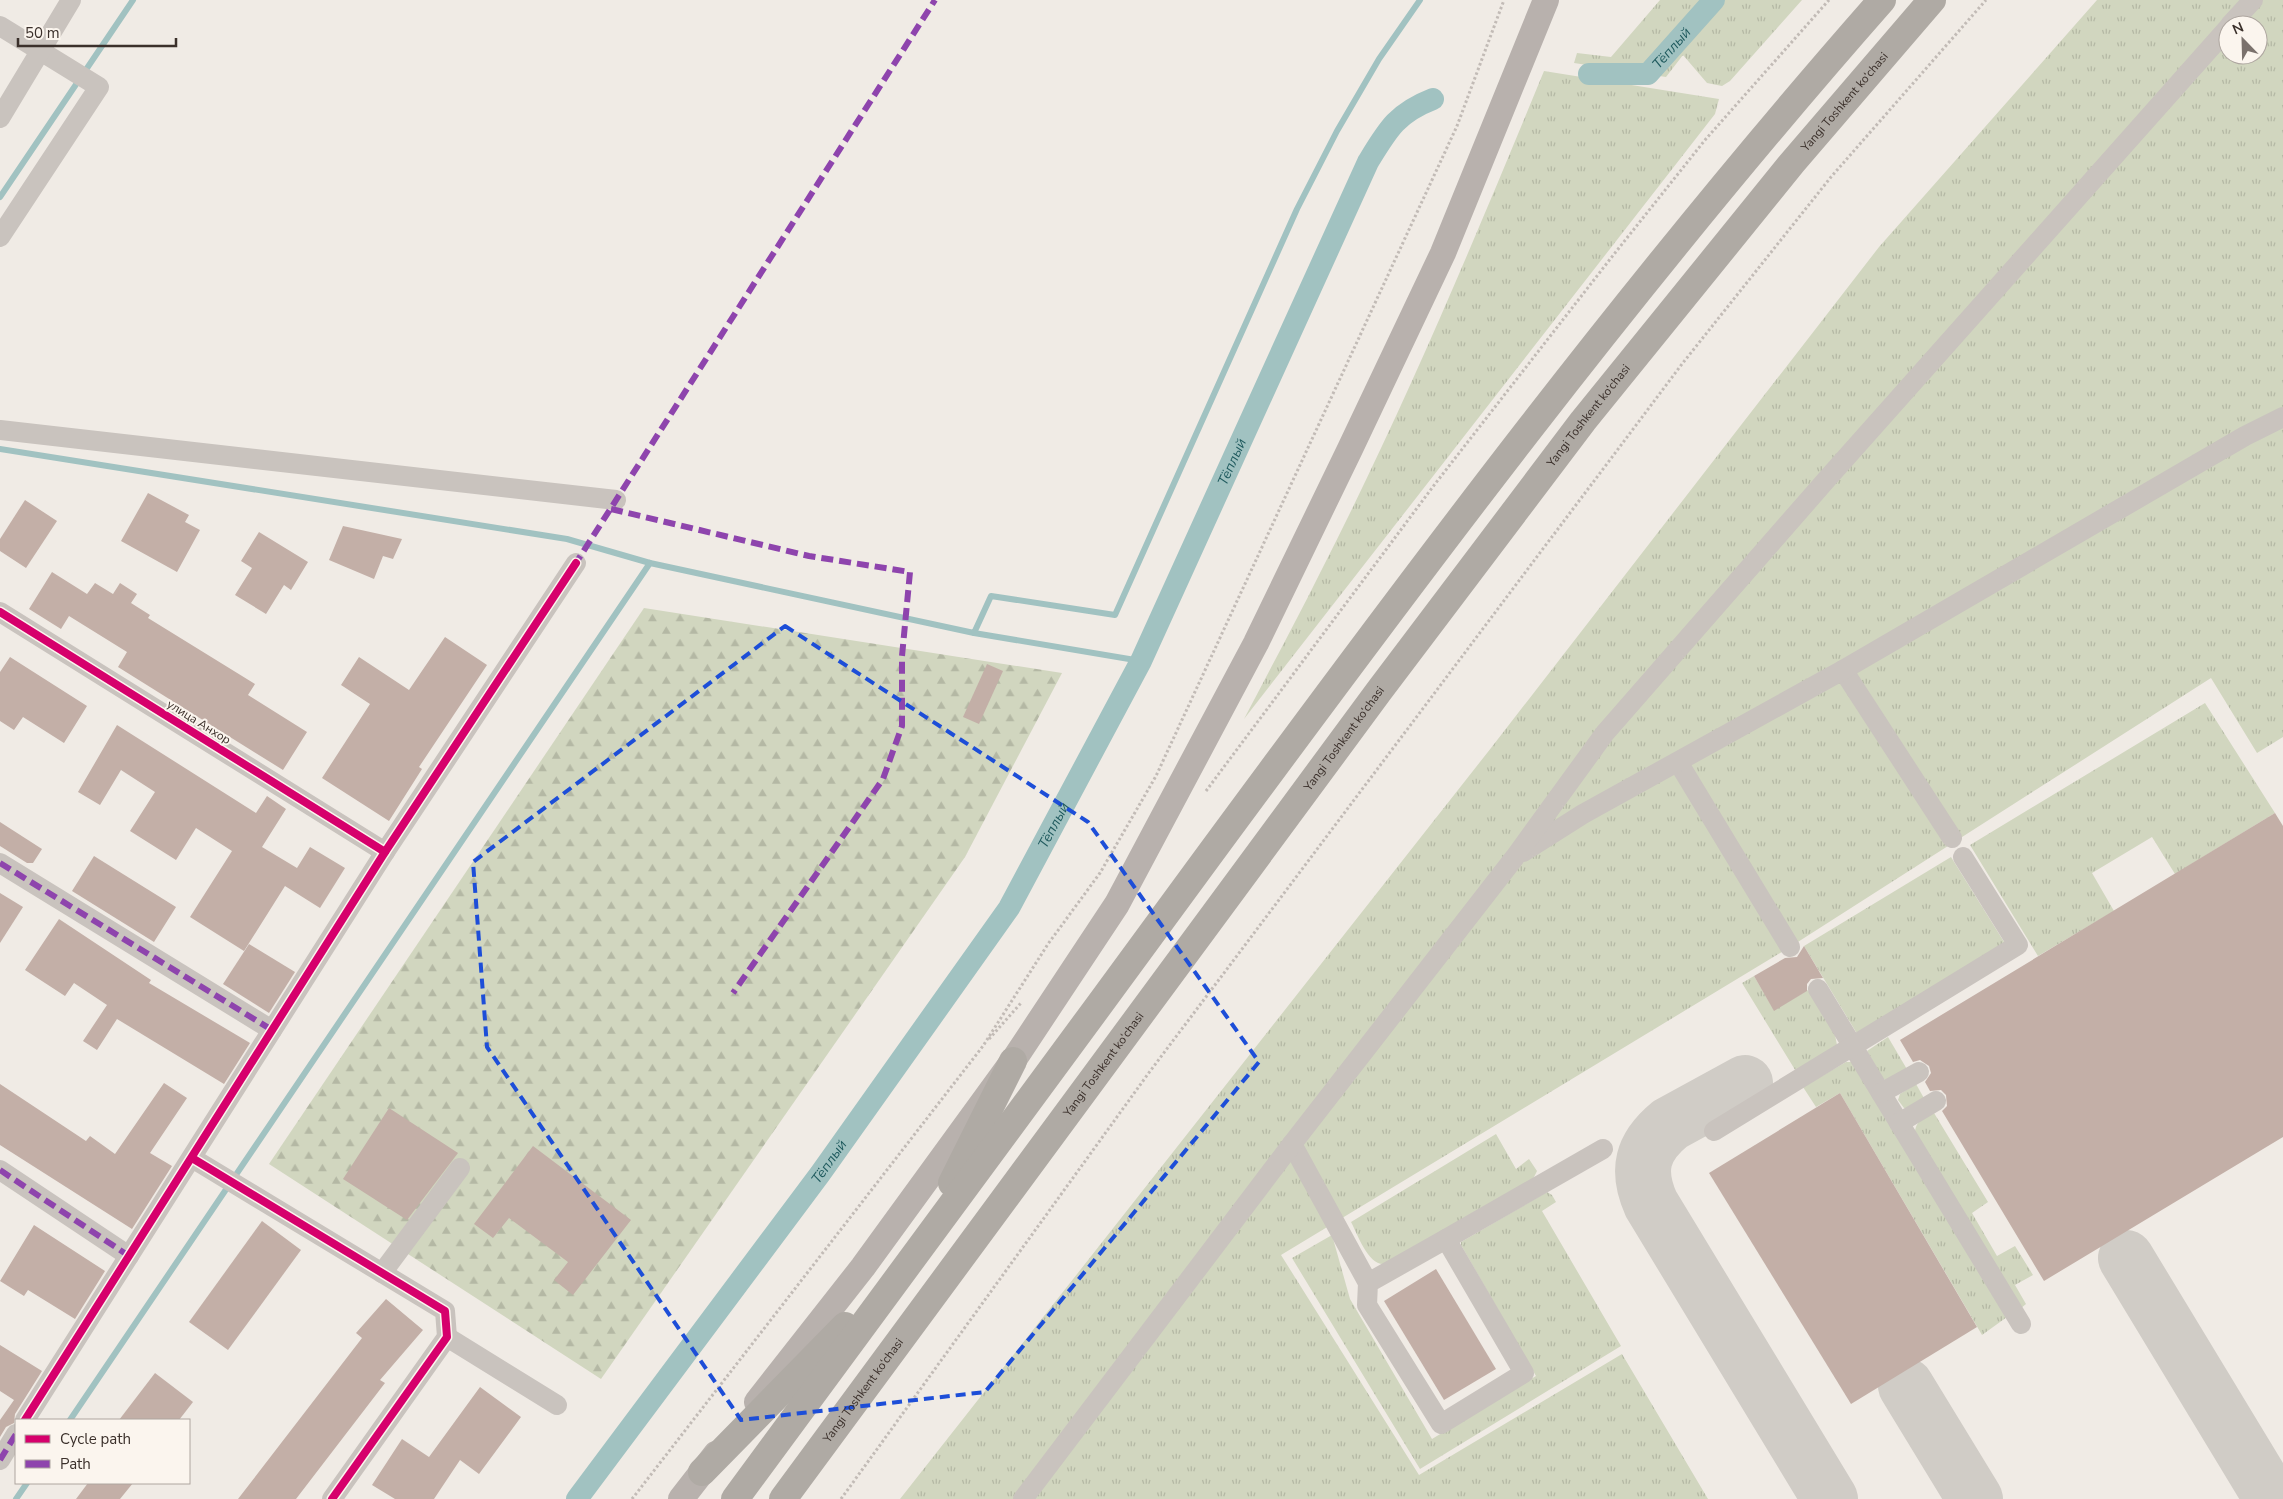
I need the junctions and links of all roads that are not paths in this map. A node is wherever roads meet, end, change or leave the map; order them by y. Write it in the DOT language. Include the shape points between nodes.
graph roads {
  1 [pos="71,0"];
  2 [pos="1546,0"];
  3 [pos="1882,0"];
  4 [pos="1932,0"];
  5 [pos="2253,0"];
  6 [pos="2239,15"];
  7 [pos="0,26"];
  8 [pos="2218,38"];
  9 [pos="41,50"];
  10 [pos="0,118"];
  11 [pos="0,236"];
  12 [pos="2283,417"];
  13 [pos="0,430"];
  14 [pos="616,500"];
  15 [pos="576,563"];
  16 [pos="0,612"];
  17 [pos="1843,670"];
  18 [pos="1678,762"];
  19 [pos="1952,838"];
  20 [pos="385,852"];
  21 [pos="1515,857"];
  22 [pos="1963,857"];
  23 [pos="0,863"];
  24 [pos="1790,947"];
  25 [pos="1818,989"];
  26 [pos="272,1030"];
  27 [pos="1853,1046"];
  28 [pos="1013,1061"];
  29 [pos="1919,1072"];
  30 [pos="1881,1093"];
  31 [pos="1936,1101"];
  32 [pos="1899,1123"];
  33 [pos="1714,1131"];
  34 [pos="1292,1144"];
  35 [pos="1603,1149"];
  36 [pos="192,1158"];
  37 [pos="460,1168"];
  38 [pos="0,1170"];
  39 [pos="1446,1239"];
  40 [pos="915,1255"];
  41 [pos="129,1256"];
  42 [pos="382,1273"];
  43 [pos="1368,1283"];
  44 [pos="2021,1324"];
  45 [pos="447,1338"];
  46 [pos="557,1405"];
  47 [pos="26,1419"];
  48 [pos="15,1436"];
  49 [pos="0,1460"];
  50 [pos="702,1472"];
  51 [pos="332,1499"];
  52 [pos="681,1499"];
  53 [pos="735,1499"];
  54 [pos="783,1499"];
  55 [pos="1023,1499"];
  1 -- 9 [label="street"];
  2 -- 28 [label="main road" via="1443,253 1256,643 1117,904"];
  3 -- 40 [label="highway" via="1648,277 1546,406 1446,536"];
  4 -- 54 [label="highway, Yangi Toshkent ko‘chasi" via="1786,171 1583,420"];
  5 -- 6 [label="street"];
  7 -- 9 [label="street"];
  8 -- 21 [label="street" via="1605,733"];
  9 -- 10 [label="street"];
  9 -- 11 [label="street" via="99,87"];
  12 -- 17 [label="street"];
  13 -- 14 [label="street"];
  15 -- 20 [label="street"];
  16 -- 20 [label="street, улица Анхор"];
  17 -- 18 [label="street"];
  17 -- 19 [label="street"];
  18 -- 21 [label="street" via="1583,814"];
  18 -- 24 [label="street"];
  20 -- 26 [label="street"];
  21 -- 34 [label="street"];
  22 -- 27 [label="street" via="2018,945"];
  23 -- 26 [label="street"];
  25 -- 27 [label="street"];
  26 -- 36 [label="street"];
  27 -- 30 [label="street"];
  27 -- 33 [label="street"];
  28 -- 40 [label="highway"];
  28 -- 50 [label="main road" via="863,1267"];
  29 -- 30 [label="street"];
  30 -- 32 [label="street"];
  31 -- 32 [label="street"];
  32 -- 44 [label="street"];
  34 -- 43 [label="street"];
  34 -- 55 [label="street"];
  35 -- 39 [label="street"];
  36 -- 41 [label="street"];
  36 -- 42 [label="street"];
  37 -- 42 [label="street"];
  38 -- 41 [label="street"];
  39 -- 43 [label="street"];
  39 -- 43 [label="street" via="1524,1373 1440,1424 1367,1305"];
  40 -- 50 [label="highway"];
  40 -- 53 [label="highway"];
  41 -- 47 [label="street"];
  42 -- 45 [label="street" via="445,1311"];
  45 -- 46 [label="street"];
  45 -- 51 [label="street"];
  48 -- 49 [label="street"];
  50 -- 52 [label="main road"];
}
